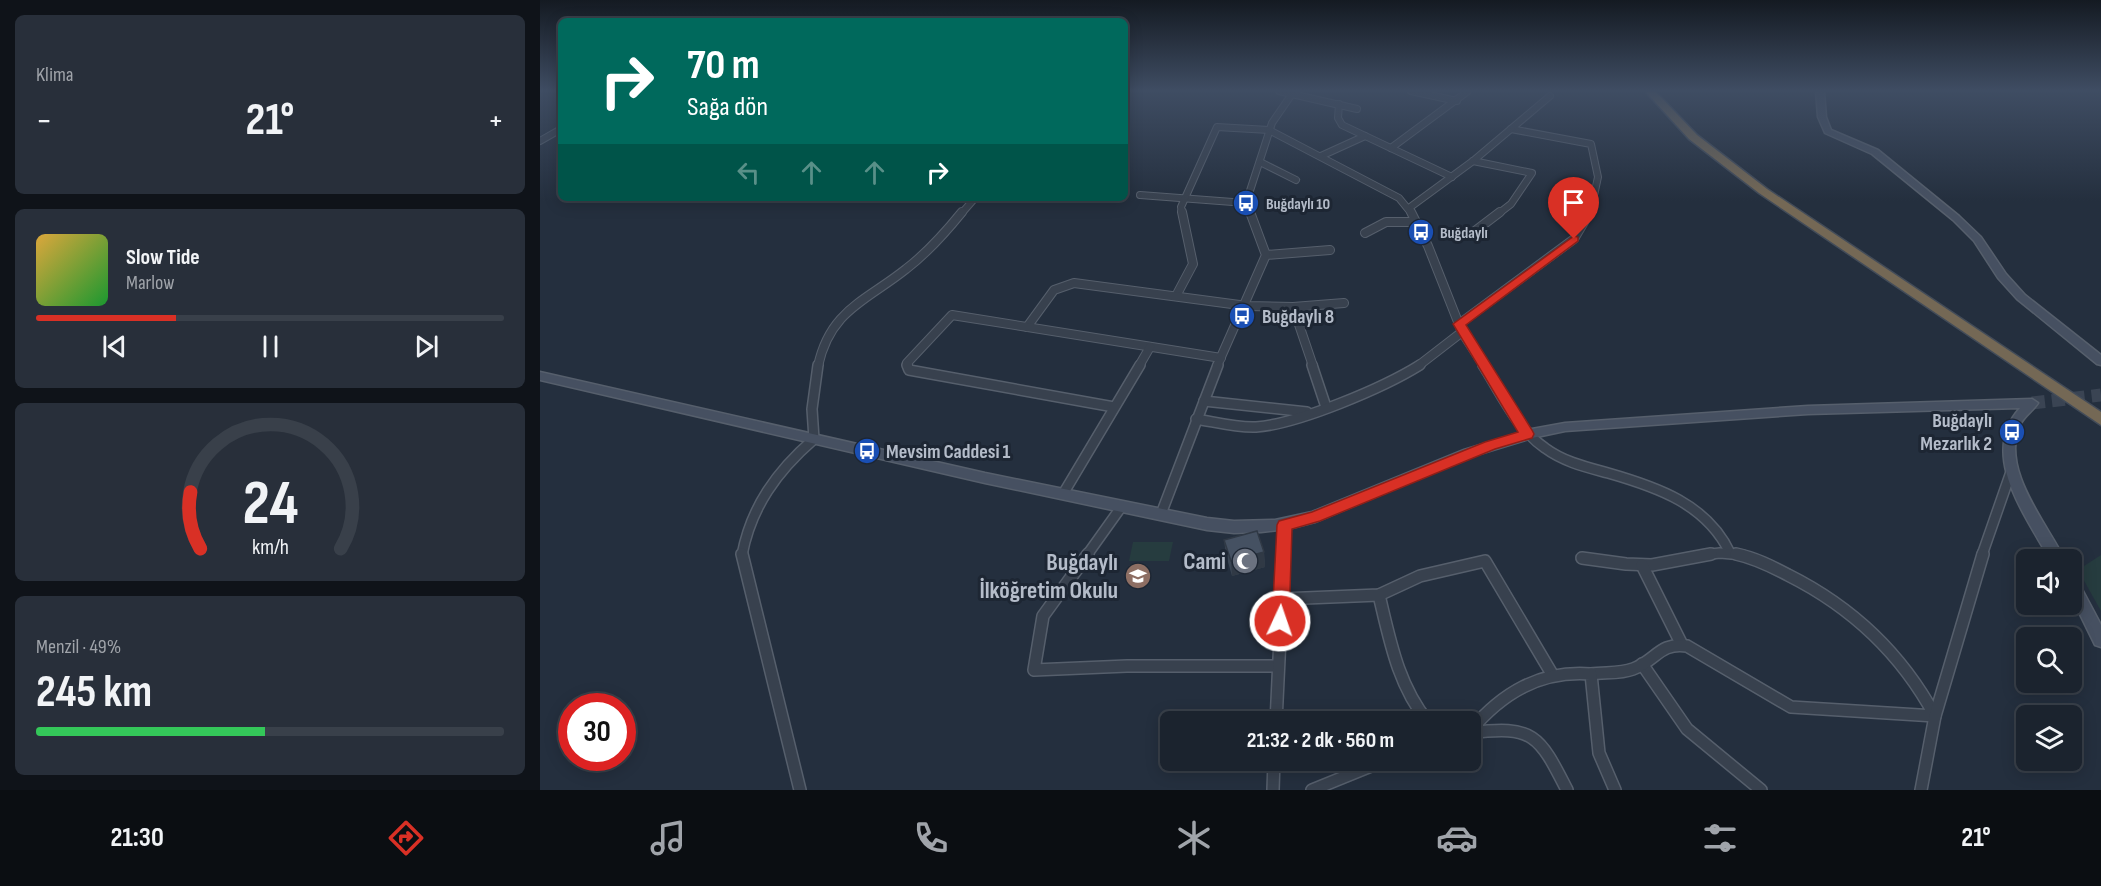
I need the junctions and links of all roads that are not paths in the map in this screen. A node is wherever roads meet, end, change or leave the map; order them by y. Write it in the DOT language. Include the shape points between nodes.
graph roads {
  1 [pos="1218,128"];
  2 [pos="1233,128"];
  3 [pos="1350,128"];
  4 [pos="1419,128"];
  5 [pos="1685,128"];
  6 [pos="1694,128"];
  7 [pos="1826,128"];
  8 [pos="1511,129"];
  9 [pos="1269,130"];
  10 [pos="558,131"];
  11 [pos="1365,136"];
  12 [pos="540,141"];
  13 [pos="1391,148"];
  14 [pos="1321,156"];
  15 [pos="1473,161"];
  16 [pos="1260,162"];
  17 [pos="1452,177"];
  18 [pos="1296,180"];
  19 [pos="1140,195"];
  20 [pos="1185,199"];
  21 [pos="972,201"];
  22 [pos="1246,203"];
  23 [pos="1409,208"];
  24 [pos="1416,222"];
  25 [pos="1475,231"];
  26 [pos="1365,233"];
  27 [pos="1330,250"];
  28 [pos="1266,255"];
  29 [pos="1176,296"];
  30 [pos="1344,303"];
  31 [pos="1246,306"];
  32 [pos="1293,307"];
  33 [pos="1027,327"];
  34 [pos="1460,328"];
  35 [pos="1150,347"];
  36 [pos="1221,358"];
  37 [pos="2101,362"];
  38 [pos="540,376"];
  39 [pos="1204,401"];
  40 [pos="1114,407"];
  41 [pos="1326,407"];
  42 [pos="2101,409"];
  43 [pos="1311,413"];
  44 [pos="1196,419"];
  45 [pos="2101,420"];
  46 [pos="1527,434"];
  47 [pos="814,439"];
  48 [pos="2012,469"];
  49 [pos="1063,494"];
  50 [pos="1122,506"];
  51 [pos="1161,514"];
  52 [pos="1285,525"];
  53 [pos="2052,549"];
  54 [pos="1730,553"];
  55 [pos="1582,558"];
  56 [pos="1641,565"];
  57 [pos="1379,595"];
  58 [pos="1281,598"];
  59 [pos="2082,603"];
  60 [pos="2101,640"];
  61 [pos="1682,645"];
  62 [pos="1642,664"];
  63 [pos="1278,666"];
  64 [pos="1552,674"];
  65 [pos="1591,674"];
  66 [pos="1276,711"];
  67 [pos="1419,711"];
  68 [pos="1935,716"];
  69 [pos="1481,717"];
  70 [pos="1481,731"];
  71 [pos="1274,771"];
  72 [pos="1359,771"];
  73 [pos="800,790"];
  74 [pos="1273,790"];
  75 [pos="1312,790"];
  76 [pos="1567,790"];
  77 [pos="1615,790"];
  78 [pos="1761,790"];
  79 [pos="1921,790"];
  1 -- 20 [label="street"];
  2 -- 9 [label="street"];
  3 -- 11 [label="street"];
  4 -- 13 [label="street"];
  5 -- 45 [label="highway" via="1763,191"];
  6 -- 42 [label="highway" via="1758,179"];
  7 -- 37 [label="street" via="1875,152 1965,225 2021,297"];
  8 -- 15 [label="street"];
  8 -- 34 [label="street" via="1591,144 1599,175 1591,212 1574,239"];
  9 -- 14 [label="street"];
  9 -- 16 [label="street"];
  10 -- 12 [label="street"];
  11 -- 13 [label="street"];
  11 -- 14 [label="street"];
  13 -- 17 [label="street"];
  14 -- 23 [label="street" via="1394,195"];
  15 -- 17 [label="street"];
  15 -- 25 [label="street" via="1532,173 1510,204"];
  16 -- 18 [label="street"];
  16 -- 22 [label="street"];
  17 -- 23 [label="street"];
  19 -- 20 [label="street"];
  20 -- 22 [label="street"];
  20 -- 29 [label="street" via="1181,207 1193,264"];
  21 -- 47 [label="street" via="916,262 839,318 816,374 812,399"];
  22 -- 28 [label="street"];
  23 -- 24 [label="street"];
  24 -- 26 [label="street" via="1386,222"];
  24 -- 34 [label="street"];
  27 -- 28 [label="street"];
  28 -- 31 [label="street"];
  29 -- 31 [label="street"];
  29 -- 33 [label="street" via="1069,284 1054,290"];
  30 -- 32 [label="street"];
  31 -- 32 [label="street"];
  31 -- 36 [label="street"];
  32 -- 41 [label="street"];
  33 -- 35 [label="street"];
  33 -- 40 [label="street" via="952,315 907,363 909,370"];
  34 -- 41 [label="street" via="1418,366 1374,389"];
  34 -- 46 [label="street"];
  35 -- 36 [label="street"];
  35 -- 40 [label="street"];
  36 -- 39 [label="street"];
  38 -- 47 [label="street"];
  39 -- 43 [label="street"];
  39 -- 44 [label="street"];
  40 -- 49 [label="street"];
  41 -- 43 [label="street"];
  43 -- 44 [label="street" via="1254,427"];
  44 -- 51 [label="street"];
  46 -- 48 [label="street" via="1584,425 1785,412 2032,404 2019,417 2012,432"];
  46 -- 52 [label="street" via="1490,445 1315,517"];
  46 -- 54 [label="street" via="1569,462 1635,481 1689,505 1712,524"];
  47 -- 49 [label="street"];
  47 -- 73 [label="street" via="762,495 749,524 741,558"];
  48 -- 53 [label="street" via="2022,496"];
  48 -- 68 [label="street" via="1991,525"];
  49 -- 50 [label="street"];
  50 -- 51 [label="street"];
  50 -- 63 [label="street" via="1043,616 1034,670"];
  51 -- 52 [label="street" via="1238,528"];
  52 -- 58 [label="street"];
  54 -- 56 [label="street"];
  54 -- 68 [label="street" via="1790,576 1852,614 1899,658 1920,686"];
  55 -- 56 [label="street"];
  56 -- 61 [label="street"];
  57 -- 58 [label="street"];
  57 -- 64 [label="street" via="1420,576 1485,561"];
  57 -- 67 [label="street" via="1402,683"];
  58 -- 63 [label="street"];
  59 -- 60 [label="street"];
  61 -- 62 [label="street" via="1664,647"];
  61 -- 68 [label="street" via="1791,707"];
  62 -- 65 [label="street" via="1635,669"];
  62 -- 78 [label="street" via="1687,729"];
  63 -- 66 [label="street"];
  64 -- 65 [label="street"];
  64 -- 69 [label="street" via="1506,697"];
  65 -- 77 [label="street" via="1599,753"];
  68 -- 79 [label="street"];
  70 -- 76 [label="street" via="1503,728 1527,733 1548,752"];
  71 -- 74 [label="street"];
  72 -- 75 [label="street"];
}
